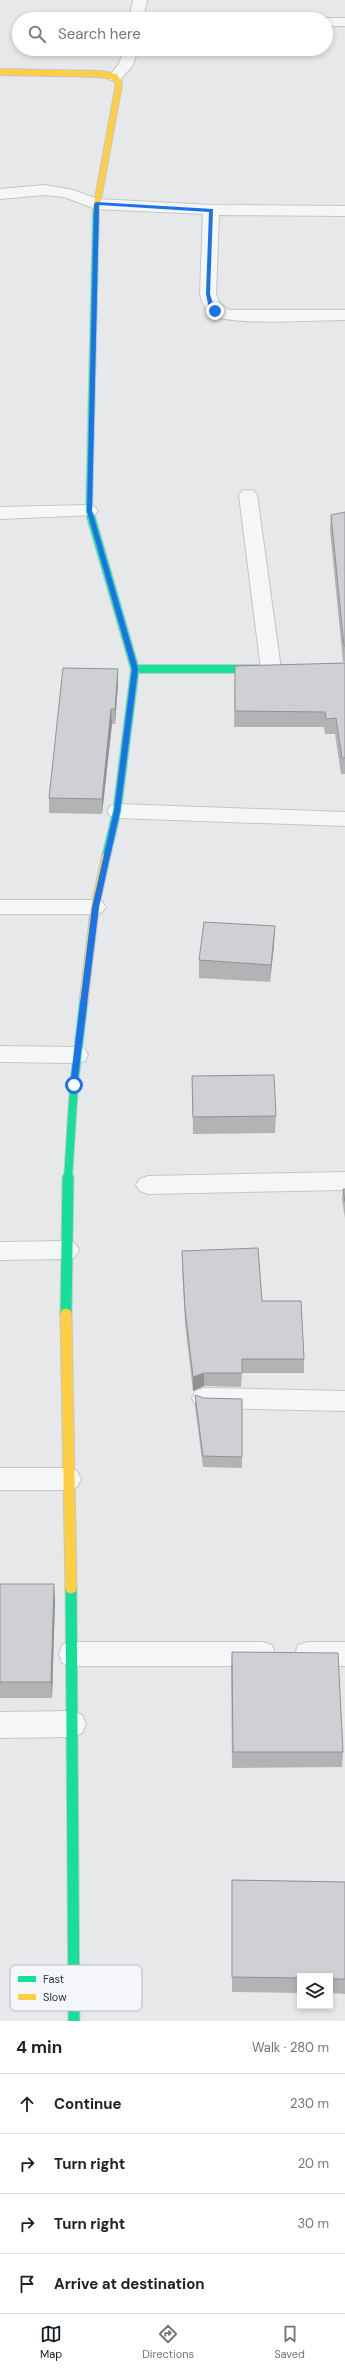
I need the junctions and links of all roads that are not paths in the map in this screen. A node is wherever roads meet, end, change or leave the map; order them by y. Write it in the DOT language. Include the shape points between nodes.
graph roads {
  1 [pos="140,0"];
  2 [pos="137,12"];
  3 [pos="333,22"];
  4 [pos="345,22"];
  5 [pos="129,56"];
  6 [pos="0,72"];
  7 [pos="115,77"];
  8 [pos="0,194"];
  9 [pos="96,204"];
  10 [pos="211,210"];
  11 [pos="345,211"];
  12 [pos="345,316"];
  13 [pos="248,495"];
  14 [pos="89,511"];
  15 [pos="0,513"];
  16 [pos="135,669"];
  17 [pos="274,669"];
  18 [pos="117,811"];
  19 [pos="345,819"];
  20 [pos="0,907"];
  21 [pos="95,907"];
  22 [pos="0,1054"];
  23 [pos="77,1055"];
  24 [pos="345,1181"];
  25 [pos="148,1185"];
  26 [pos="0,1250"];
  27 [pos="67,1250"];
  28 [pos="204,1398"];
  29 [pos="345,1401"];
  30 [pos="0,1479"];
  31 [pos="68,1479"];
  32 [pos="72,1654"];
  33 [pos="345,1654"];
  34 [pos="72,1724"];
  35 [pos="0,1725"];
  36 [pos="74,1965"];
  37 [pos="74,2011"];
  38 [pos="74,2021"];
  1 -- 2 [label="street"];
  3 -- 4 [label="street"];
  5 -- 7 [label="street" via="126,65"];
  6 -- 7 [label="street"];
  7 -- 9 [label="street" via="119,84"];
  8 -- 9 [label="street" via="45,190 67,193"];
  9 -- 10 [label="street"];
  9 -- 14 [label="street"];
  10 -- 11 [label="street"];
  10 -- 12 [label="street" via="208,294 215,311 227,315"];
  13 -- 17 [label="street"];
  14 -- 15 [label="street"];
  14 -- 16 [label="street"];
  16 -- 17 [label="street"];
  16 -- 18 [label="street"];
  18 -- 19 [label="street"];
  18 -- 21 [label="street"];
  20 -- 21 [label="street"];
  21 -- 23 [label="street"];
  22 -- 23 [label="street"];
  23 -- 27 [label="street" via="68,1184"];
  24 -- 25 [label="street"];
  26 -- 27 [label="street"];
  27 -- 31 [label="street"];
  28 -- 29 [label="street"];
  30 -- 31 [label="street"];
  31 -- 32 [label="street"];
  32 -- 33 [label="street"];
  32 -- 34 [label="street"];
  34 -- 35 [label="street"];
  34 -- 36 [label="street"];
  37 -- 38 [label="street"];
}
